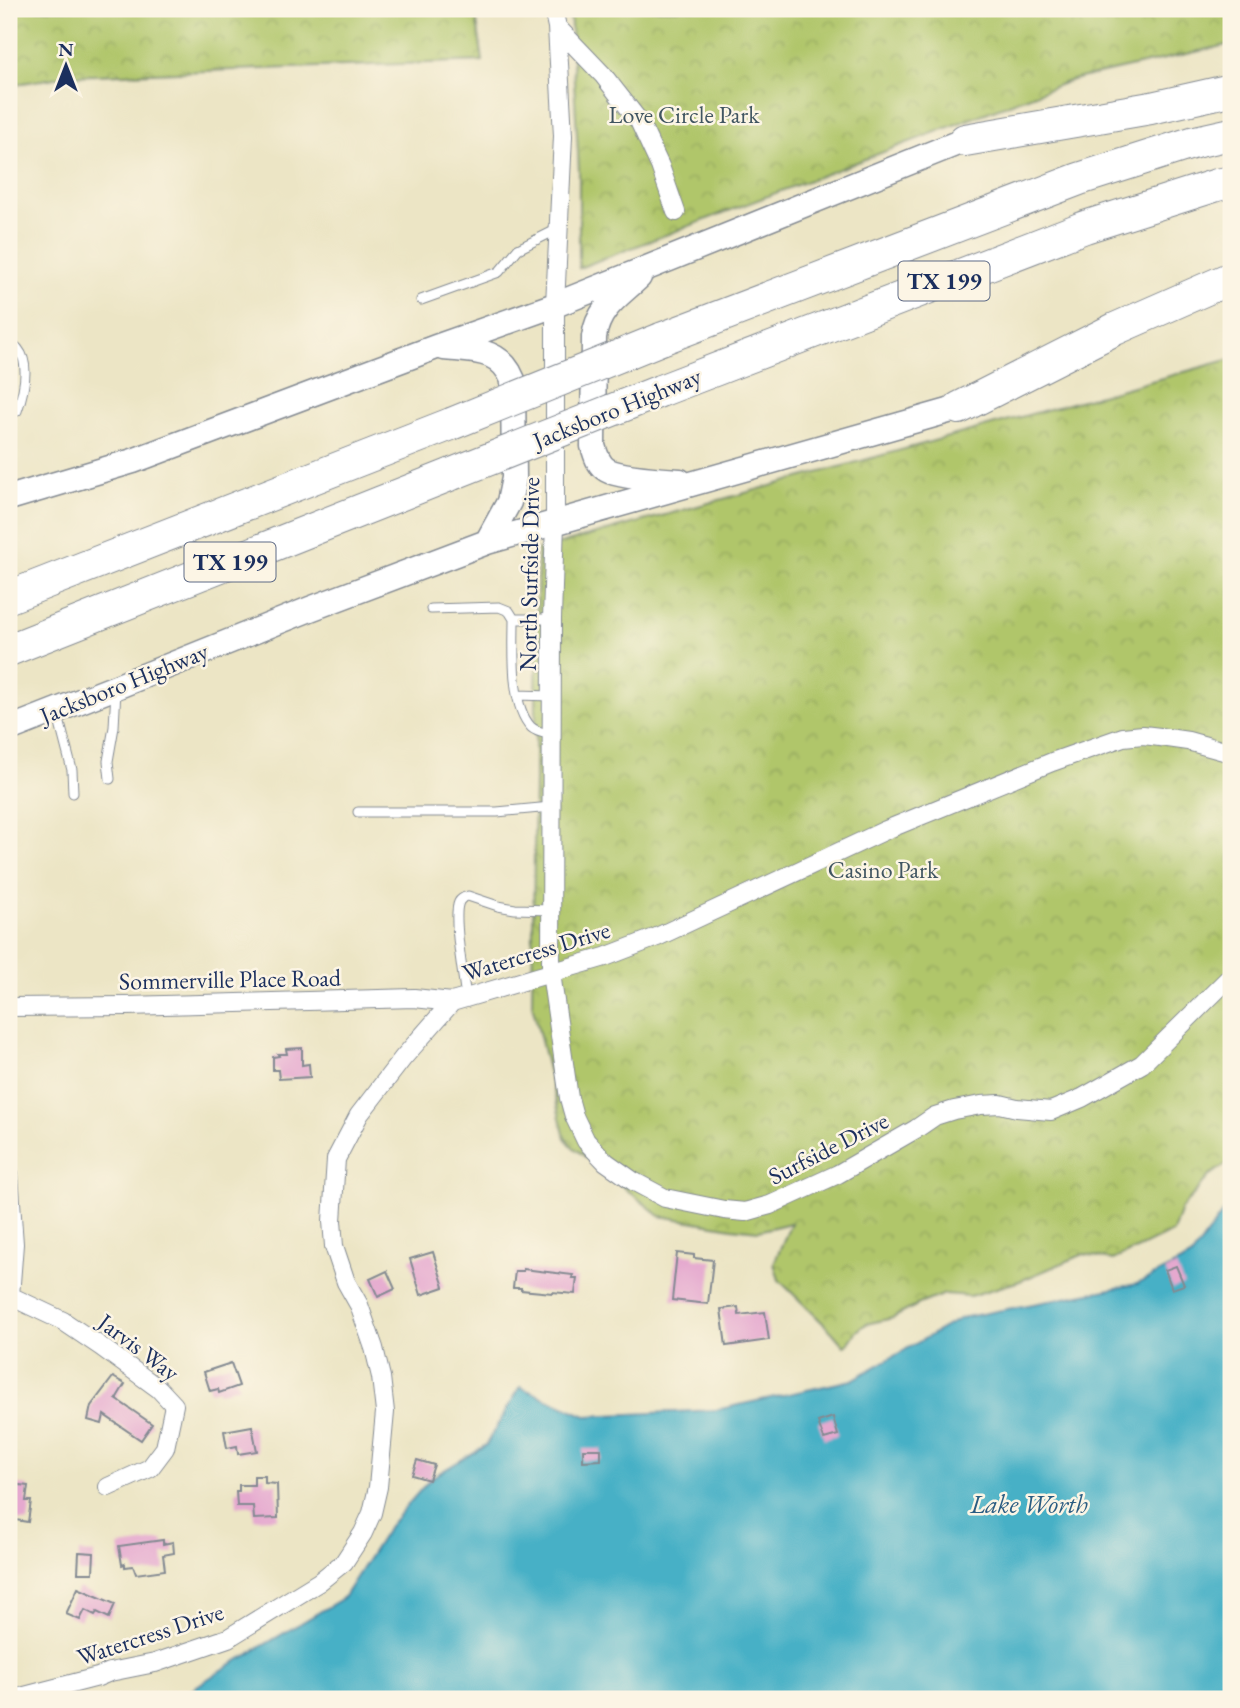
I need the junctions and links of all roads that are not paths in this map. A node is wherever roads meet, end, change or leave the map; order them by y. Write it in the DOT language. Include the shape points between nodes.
graph roads {
  1 [pos="553,9"];
  2 [pos="557,27"];
  3 [pos="1231,90"];
  4 [pos="1231,134"];
  5 [pos="965,139"];
  6 [pos="1231,182"];
  7 [pos="676,212"];
  8 [pos="558,229"];
  9 [pos="650,267"];
  10 [pos="1231,278"];
  11 [pos="421,300"];
  12 [pos="555,305"];
  13 [pos="9,342"];
  14 [pos="436,347"];
  15 [pos="959,408"];
  16 [pos="9,414"];
  17 [pos="693,483"];
  18 [pos="9,498"];
  19 [pos="555,522"];
  20 [pos="487,542"];
  21 [pos="9,597"];
  22 [pos="431,609"];
  23 [pos="513,619"];
  24 [pos="552,619"];
  25 [pos="9,650"];
  26 [pos="116,687"];
  27 [pos="517,695"];
  28 [pos="552,696"];
  29 [pos="57,710"];
  30 [pos="9,729"];
  31 [pos="552,735"];
  32 [pos="1231,753"];
  33 [pos="110,779"];
  34 [pos="73,793"];
  35 [pos="551,807"];
  36 [pos="358,812"];
  37 [pos="9,871"];
  38 [pos="12,893"];
  39 [pos="551,910"];
  40 [pos="551,973"];
  41 [pos="1231,976"];
  42 [pos="459,1000"];
  43 [pos="9,1007"];
  44 [pos="9,1174"];
  45 [pos="9,1296"];
  46 [pos="108,1487"];
  47 [pos="13,1699"];
  1 -- 2 [label="street, North Surfside Drive"];
  2 -- 7 [label="street" via="639,121"];
  2 -- 8 [label="street, North Surfside Drive" via="563,136"];
  3 -- 5 [label="highway"];
  4 -- 21 [label="highway, Jacksboro Highway / TX 199, bridge" via="1079,179"];
  5 -- 9 [label="main road"];
  6 -- 25 [label="highway, Jacksboro Highway / TX 199, bridge" via="1085,227"];
  8 -- 11 [label="lane" via="518,249 499,272"];
  8 -- 12 [label="street, North Surfside Drive"];
  9 -- 12 [label="main road"];
  9 -- 17 [label="main road" via="604,309 596,324 593,446 597,460 607,470"];
  10 -- 15 [label="highway" via="1115,329"];
  12 -- 14 [label="main road"];
  12 -- 19 [label="street, North Surfside Drive"];
  13 -- 16 [label="lane" via="19,349 24,363 25,387 17,411"];
  14 -- 18 [label="main road" via="132,461"];
  14 -- 20 [label="main road" via="494,355 508,367 513,380 514,478 509,502"];
  15 -- 17 [label="main road, Jacksboro Highway"];
  17 -- 19 [label="main road, Jacksboro Highway"];
  19 -- 20 [label="main road, Jacksboro Highway"];
  19 -- 24 [label="street, North Surfside Drive"];
  20 -- 26 [label="main road, Jacksboro Highway"];
  22 -- 23 [label="lane" via="499,607"];
  23 -- 24 [label="lane"];
  23 -- 27 [label="lane"];
  24 -- 28 [label="street, North Surfside Drive"];
  26 -- 29 [label="main road, Jacksboro Highway"];
  26 -- 33 [label="lane"];
  27 -- 28 [label="lane"];
  27 -- 31 [label="lane" via="523,717 533,730"];
  28 -- 31 [label="street, North Surfside Drive"];
  29 -- 30 [label="main road, Jacksboro Highway"];
  29 -- 34 [label="lane"];
  31 -- 35 [label="street, North Surfside Drive"];
  32 -- 40 [label="street, Watercress Drive" via="1188,741 1123,737 1052,761 886,830 657,937"];
  35 -- 36 [label="lane" via="497,812"];
  35 -- 39 [label="street, North Surfside Drive"];
  37 -- 38 [label="lane"];
  39 -- 40 [label="street, North Surfside Drive"];
  39 -- 42 [label="lane" via="514,909 462,898"];
  40 -- 41 [label="street, Surfside Drive" via="569,1098 586,1141 606,1162 665,1198 746,1212 838,1174 935,1116 1000,1104 1051,1111 1082,1098 1142,1064"];
  40 -- 42 [label="street, Watercress Drive"];
  42 -- 43 [label="street, Sommerville Place Road"];
  42 -- 47 [label="street, Watercress Drive" via="403,1058 359,1115 336,1159 334,1246 374,1348 385,1412 378,1487 363,1533 344,1562 319,1583 228,1638 155,1663"];
  44 -- 45 [label="street" via="14,1244"];
  45 -- 46 [label="street, Jarvis Way" via="63,1321 174,1405 165,1448 150,1468"];
}
